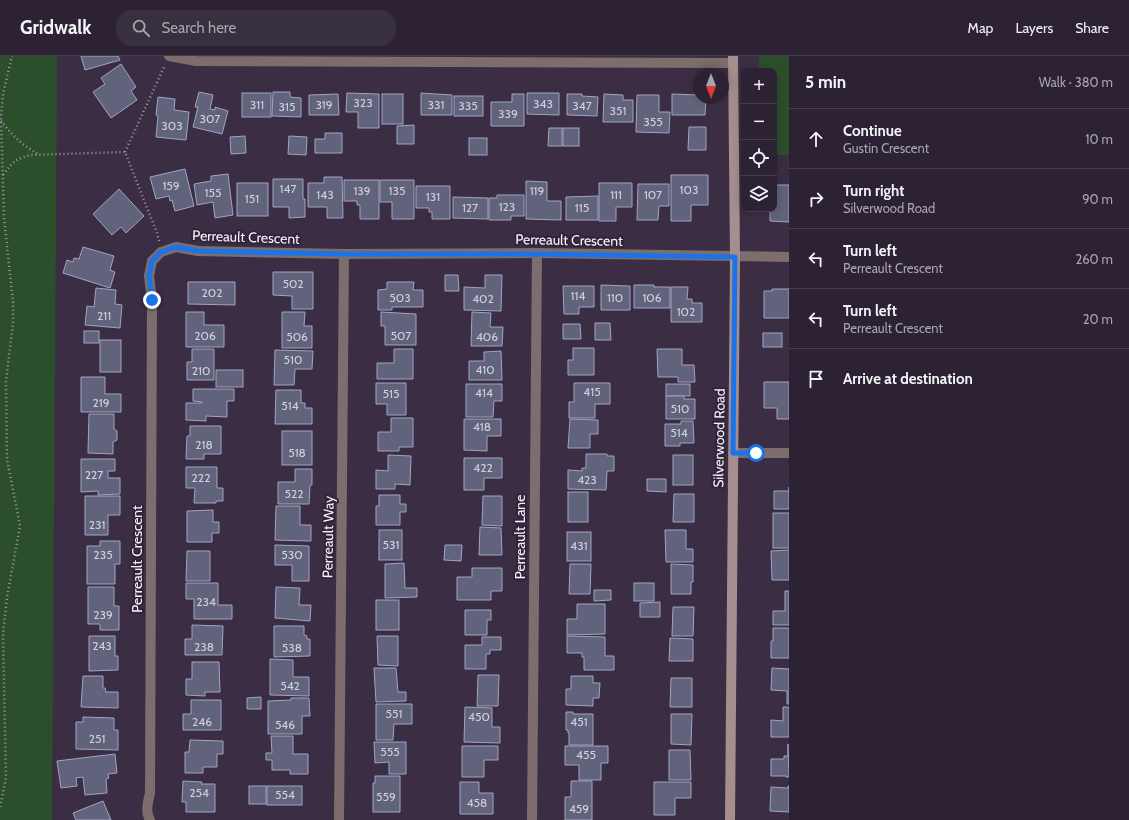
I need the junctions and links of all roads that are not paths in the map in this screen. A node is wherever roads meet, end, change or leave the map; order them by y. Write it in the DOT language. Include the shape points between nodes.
graph roads {
  1 [pos="169,56"];
  2 [pos="345,58"];
  3 [pos="538,59"];
  4 [pos="733,60"];
  5 [pos="344,254"];
  6 [pos="537,254"];
  7 [pos="735,257"];
  8 [pos="789,257"];
  9 [pos="733,453"];
  10 [pos="789,453"];
  11 [pos="150,820"];
  12 [pos="339,820"];
  13 [pos="532,820"];
  14 [pos="730,820"];
  1 -- 2 [label="street" via="196,61"];
  2 -- 3 [label="street"];
  3 -- 4 [label="street"];
  4 -- 7 [label="street, Silverwood Road"];
  5 -- 6 [label="street, Perreault Crescent"];
  5 -- 11 [label="street, Perreault Crescent" via="198,251 176,247 161,252 152,261 149,276 152,300 150,793 147,809"];
  5 -- 12 [label="street, Perreault Way"];
  6 -- 7 [label="street, Perreault Crescent"];
  6 -- 13 [label="street, Perreault Lane"];
  7 -- 8 [label="street, Perreault Crescent"];
  7 -- 9 [label="street, Silverwood Road"];
  9 -- 10 [label="street"];
  9 -- 14 [label="street, Silverwood Road"];
}
